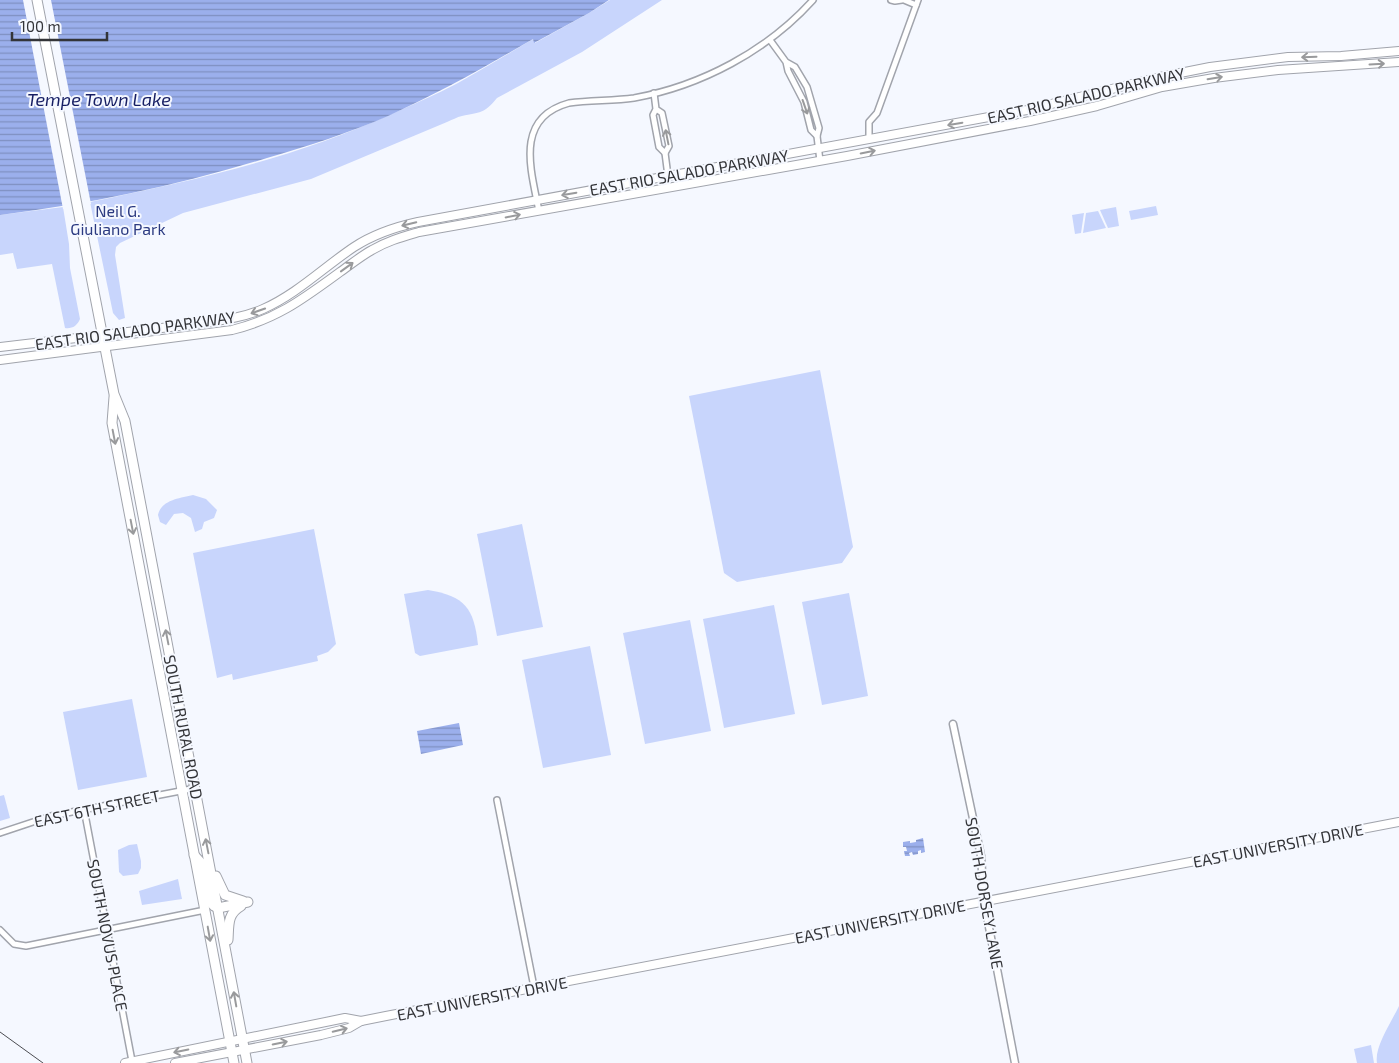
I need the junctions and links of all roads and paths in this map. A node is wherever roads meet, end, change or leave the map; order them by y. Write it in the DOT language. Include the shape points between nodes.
graph roads {
  1 [pos="37,0"];
  2 [pos="813,0"];
  3 [pos="891,0"];
  4 [pos="903,0"];
  5 [pos="917,2"];
  6 [pos="770,40"];
  7 [pos="1399,51"];
  8 [pos="1399,62"];
  9 [pos="654,93"];
  10 [pos="656,109"];
  11 [pos="869,139"];
  12 [pos="818,148"];
  13 [pos="665,154"];
  14 [pos="820,161"];
  15 [pos="668,176"];
  16 [pos="537,200"];
  17 [pos="539,211"];
  18 [pos="102,334"];
  19 [pos="104,346"];
  20 [pos="0,348"];
  21 [pos="0,360"];
  22 [pos="114,394"];
  23 [pos="953,724"];
  24 [pos="196,788"];
  25 [pos="182,790"];
  26 [pos="497,800"];
  27 [pos="84,809"];
  28 [pos="1399,822"];
  29 [pos="0,833"];
  30 [pos="194,854"];
  31 [pos="210,864"];
  32 [pos="984,901"];
  33 [pos="248,902"];
  34 [pos="218,908"];
  35 [pos="205,910"];
  36 [pos="0,930"];
  37 [pos="107,930"];
  38 [pos="228,960"];
  39 [pos="534,988"];
  40 [pos="361,1021"];
  41 [pos="242,1038"];
  42 [pos="229,1041"];
  43 [pos="244,1050"];
  44 [pos="231,1052"];
  45 [pos="128,1062"];
  46 [pos="175,1063"];
  47 [pos="234,1063"];
  48 [pos="247,1063"];
  49 [pos="1015,1063"];
  1 -- 18 [label="main road, SOUTH RURAL ROAD"];
  2 -- 6 [label="street"];
  3 -- 4 [label="street"];
  4 -- 5 [label="street"];
  5 -- 11 [label="street" via="877,113 869,122"];
  6 -- 9 [label="street" via="710,74"];
  6 -- 12 [label="street" via="786,62 804,102"];
  7 -- 11 [label="main road, EAST RIO SALADO PARKWAY, one-way" via="1210,67 1055,105"];
  14 -- 8 [label="main road, EAST RIO SALADO PARKWAY, one-way" via="1058,115 1198,80 1278,70"];
  9 -- 10 [label="street"];
  9 -- 16 [label="street" via="569,103 546,115 532,133 529,148"];
  10 -- 13 [label="street" via="653,115 659,147"];
  13 -- 10 [label="street, one-way" via="668,146 662,113"];
  11 -- 12 [label="main road, EAST RIO SALADO PARKWAY"];
  12 -- 14 [label="street"];
  12 -- 15 [label="main road, EAST RIO SALADO PARKWAY"];
  13 -- 15 [label="street"];
  14 -- 17 [label="main road, EAST RIO SALADO PARKWAY"];
  15 -- 16 [label="main road, EAST RIO SALADO PARKWAY, one-way"];
  16 -- 17 [label="street"];
  16 -- 18 [label="main road, EAST RIO SALADO PARKWAY, one-way" via="418,222 376,234 290,295 263,310 204,323"];
  19 -- 17 [label="main road, EAST RIO SALADO PARKWAY, one-way" via="249,326 284,310 370,251 397,238"];
  18 -- 19 [label="main road, SOUTH RURAL ROAD"];
  18 -- 20 [label="main road, EAST RIO SALADO PARKWAY"];
  19 -- 21 [label="main road, EAST RIO SALADO PARKWAY"];
  19 -- 22 [label="main road, SOUTH RURAL ROAD"];
  24 -- 22 [label="main road, SOUTH RURAL ROAD, one-way" via="125,421"];
  22 -- 25 [label="main road, SOUTH RURAL ROAD, one-way" via="112,423"];
  23 -- 32 [label="street, SOUTH DORSEY LANE" via="981,856"];
  24 -- 25 [label="street, EAST 6TH STREET"];
  31 -- 24 [label="main road, SOUTH RURAL ROAD, one-way"];
  25 -- 27 [label="street, EAST 6TH STREET"];
  25 -- 30 [label="main road, SOUTH RURAL ROAD"];
  26 -- 39 [label="street"];
  27 -- 29 [label="street, EAST 6TH STREET" via="36,820"];
  27 -- 37 [label="street, SOUTH NOVUS PLACE"];
  28 -- 32 [label="main road, EAST UNIVERSITY DRIVE"];
  30 -- 34 [label="main road" via="204,866 210,902"];
  30 -- 35 [label="main road, SOUTH RURAL ROAD"];
  31 -- 33 [label="main road" via="225,895"];
  31 -- 34 [label="main road, SOUTH RURAL ROAD"];
  32 -- 39 [label="main road, EAST UNIVERSITY DRIVE"];
  32 -- 49 [label="street, SOUTH DORSEY LANE"];
  33 -- 34 [label="main road"];
  33 -- 38 [label="main road" via="234,910 230,917"];
  34 -- 38 [label="main road, SOUTH RURAL ROAD"];
  35 -- 37 [label="street"];
  35 -- 42 [label="main road, SOUTH RURAL ROAD, one-way"];
  36 -- 37 [label="street" via="14,944 26,946"];
  37 -- 45 [label="street, SOUTH NOVUS PLACE"];
  41 -- 38 [label="main road, SOUTH RURAL ROAD, one-way"];
  39 -- 40 [label="main road, EAST UNIVERSITY DRIVE"];
  40 -- 41 [label="main road, EAST UNIVERSITY DRIVE" via="345,1018"];
  43 -- 40 [label="main road, EAST UNIVERSITY DRIVE, one-way" via="349,1028"];
  41 -- 42 [label="main road, EAST UNIVERSITY DRIVE"];
  41 -- 43 [label="main road, SOUTH RURAL ROAD"];
  42 -- 44 [label="main road, SOUTH RURAL ROAD"];
  42 -- 45 [label="main road, EAST UNIVERSITY DRIVE, one-way"];
  43 -- 44 [label="main road, EAST UNIVERSITY DRIVE"];
  43 -- 48 [label="main road, SOUTH RURAL ROAD"];
  44 -- 46 [label="main road, EAST UNIVERSITY DRIVE"];
  44 -- 47 [label="main road, SOUTH RURAL ROAD"];
}
